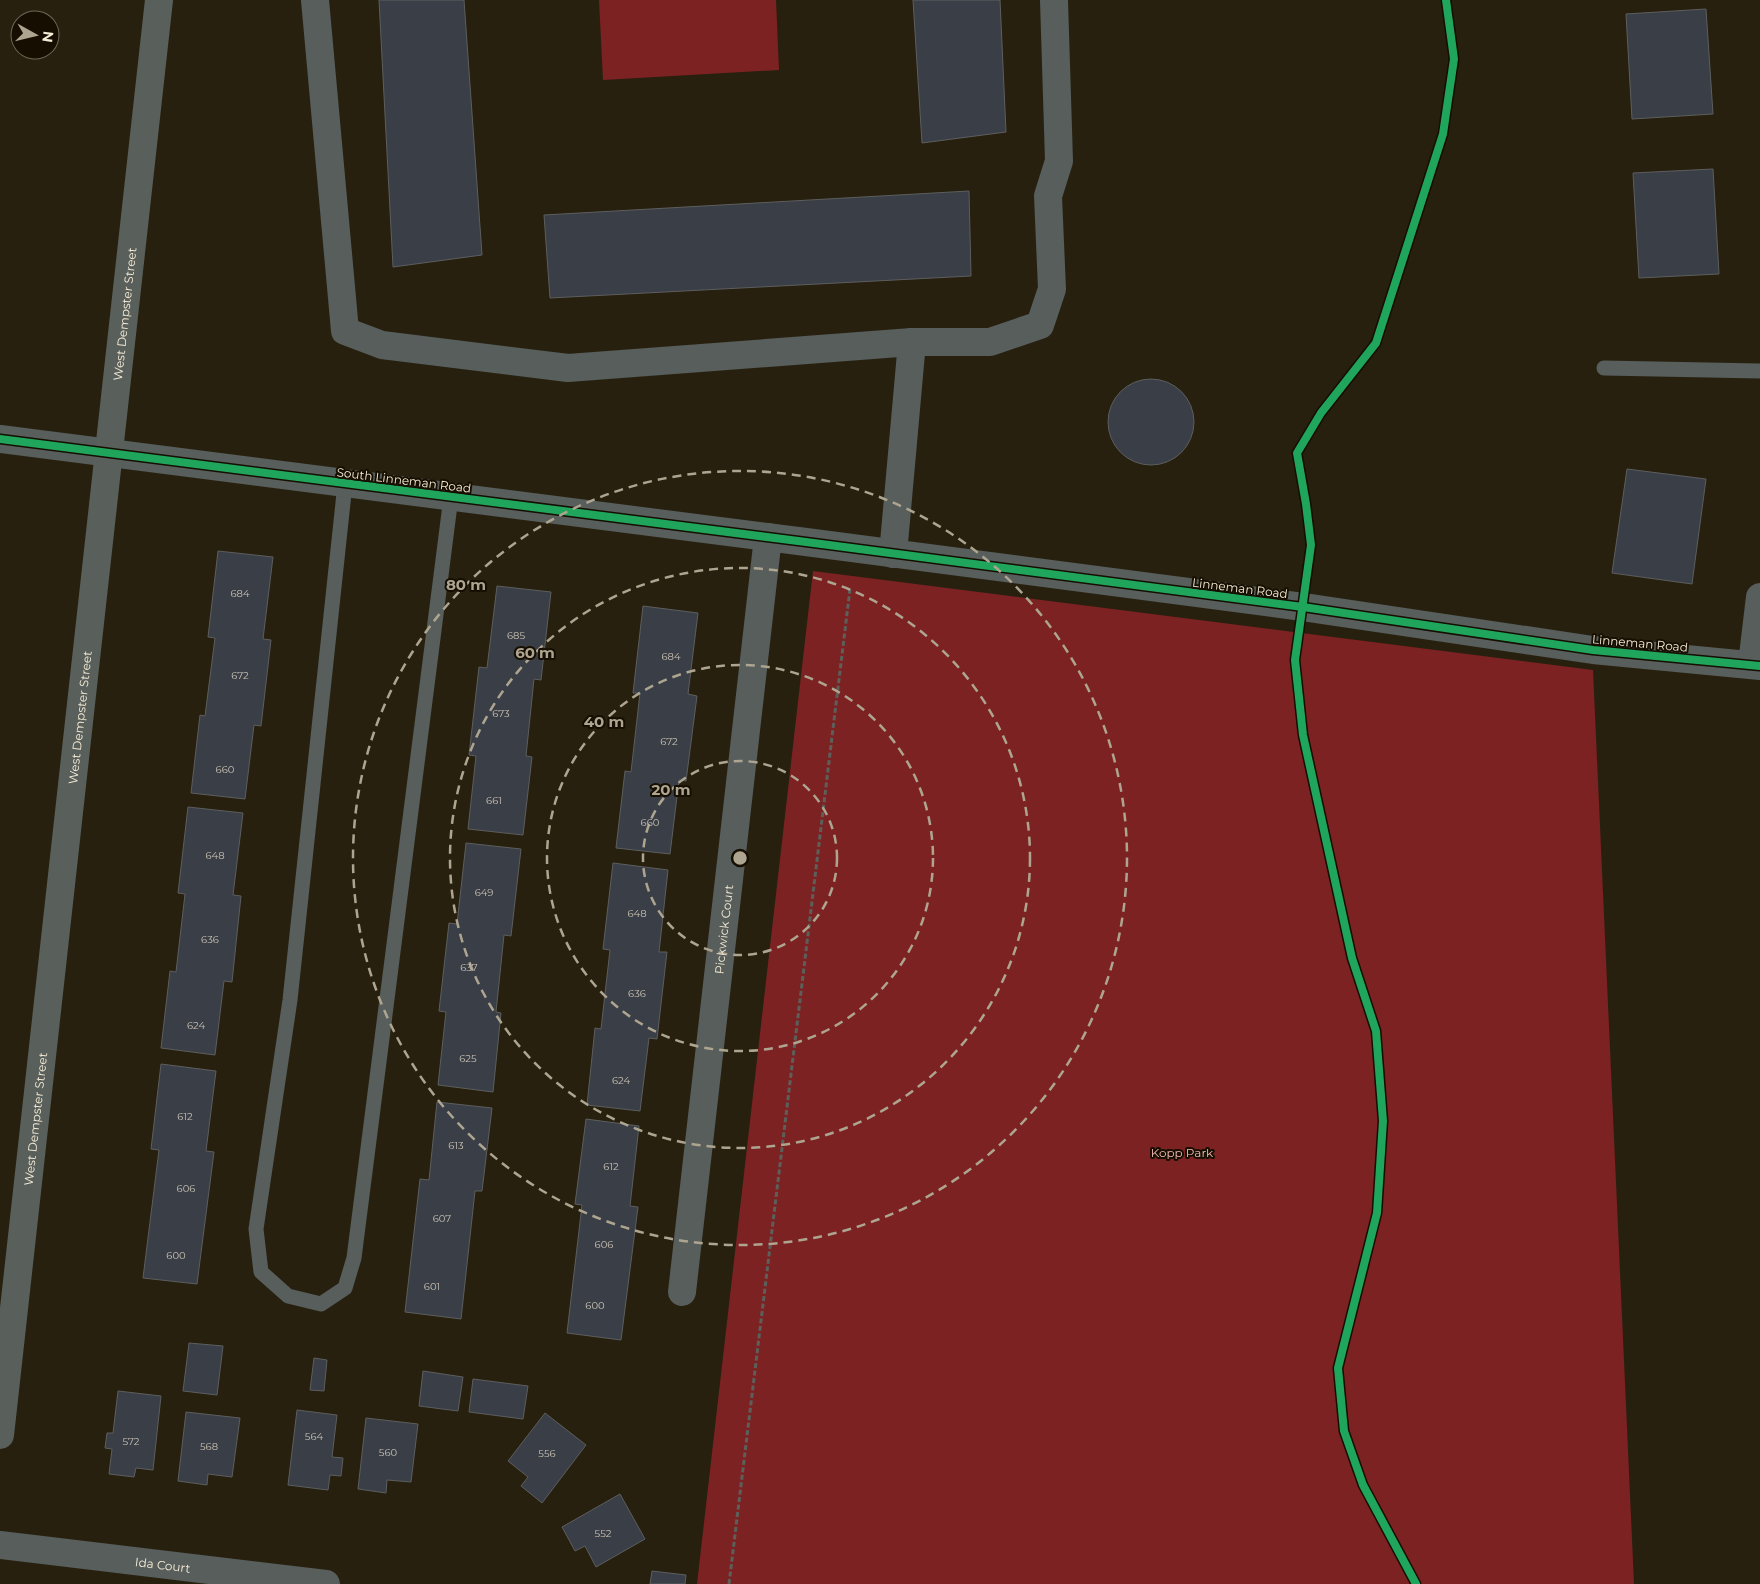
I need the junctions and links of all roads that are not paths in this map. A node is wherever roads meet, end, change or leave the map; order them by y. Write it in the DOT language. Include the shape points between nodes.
graph roads {
  1 [pos="159,0"];
  2 [pos="316,0"];
  3 [pos="1054,0"];
  4 [pos="912,342"];
  5 [pos="1604,368"];
  6 [pos="1760,371"];
  7 [pos="0,439"];
  8 [pos="110,454"];
  9 [pos="345,484"];
  10 [pos="451,497"];
  11 [pos="768,537"];
  12 [pos="806,542"];
  13 [pos="893,554"];
  14 [pos="1760,597"];
  15 [pos="1756,665"];
  16 [pos="682,1292"];
  17 [pos="0,1435"];
  18 [pos="0,1544"];
  19 [pos="326,1584"];
  1 -- 8 [label="main road, West Dempster Street"];
  2 -- 4 [label="street" via="345,331 382,345 568,368"];
  3 -- 4 [label="street" via="1058,161 1048,196 1052,289 1040,325 990,342"];
  4 -- 13 [label="street"];
  5 -- 6 [label="lane"];
  7 -- 8 [label="street, South Linneman Road"];
  8 -- 9 [label="street, South Linneman Road"];
  8 -- 17 [label="main road, West Dempster Street"];
  9 -- 10 [label="street, South Linneman Road"];
  9 -- 10 [label="lane" via="290,1000 256,1229 261,1272 288,1296 321,1304 345,1288 354,1258"];
  10 -- 11 [label="street, South Linneman Road"];
  11 -- 12 [label="street, South Linneman Road"];
  11 -- 16 [label="street, Pickwick Court"];
  12 -- 13 [label="street, Linneman Road"];
  13 -- 15 [label="street, Linneman Road" via="1303,607 1593,650"];
  14 -- 15 [label="street"];
  18 -- 19 [label="street, Ida Court"];
}
